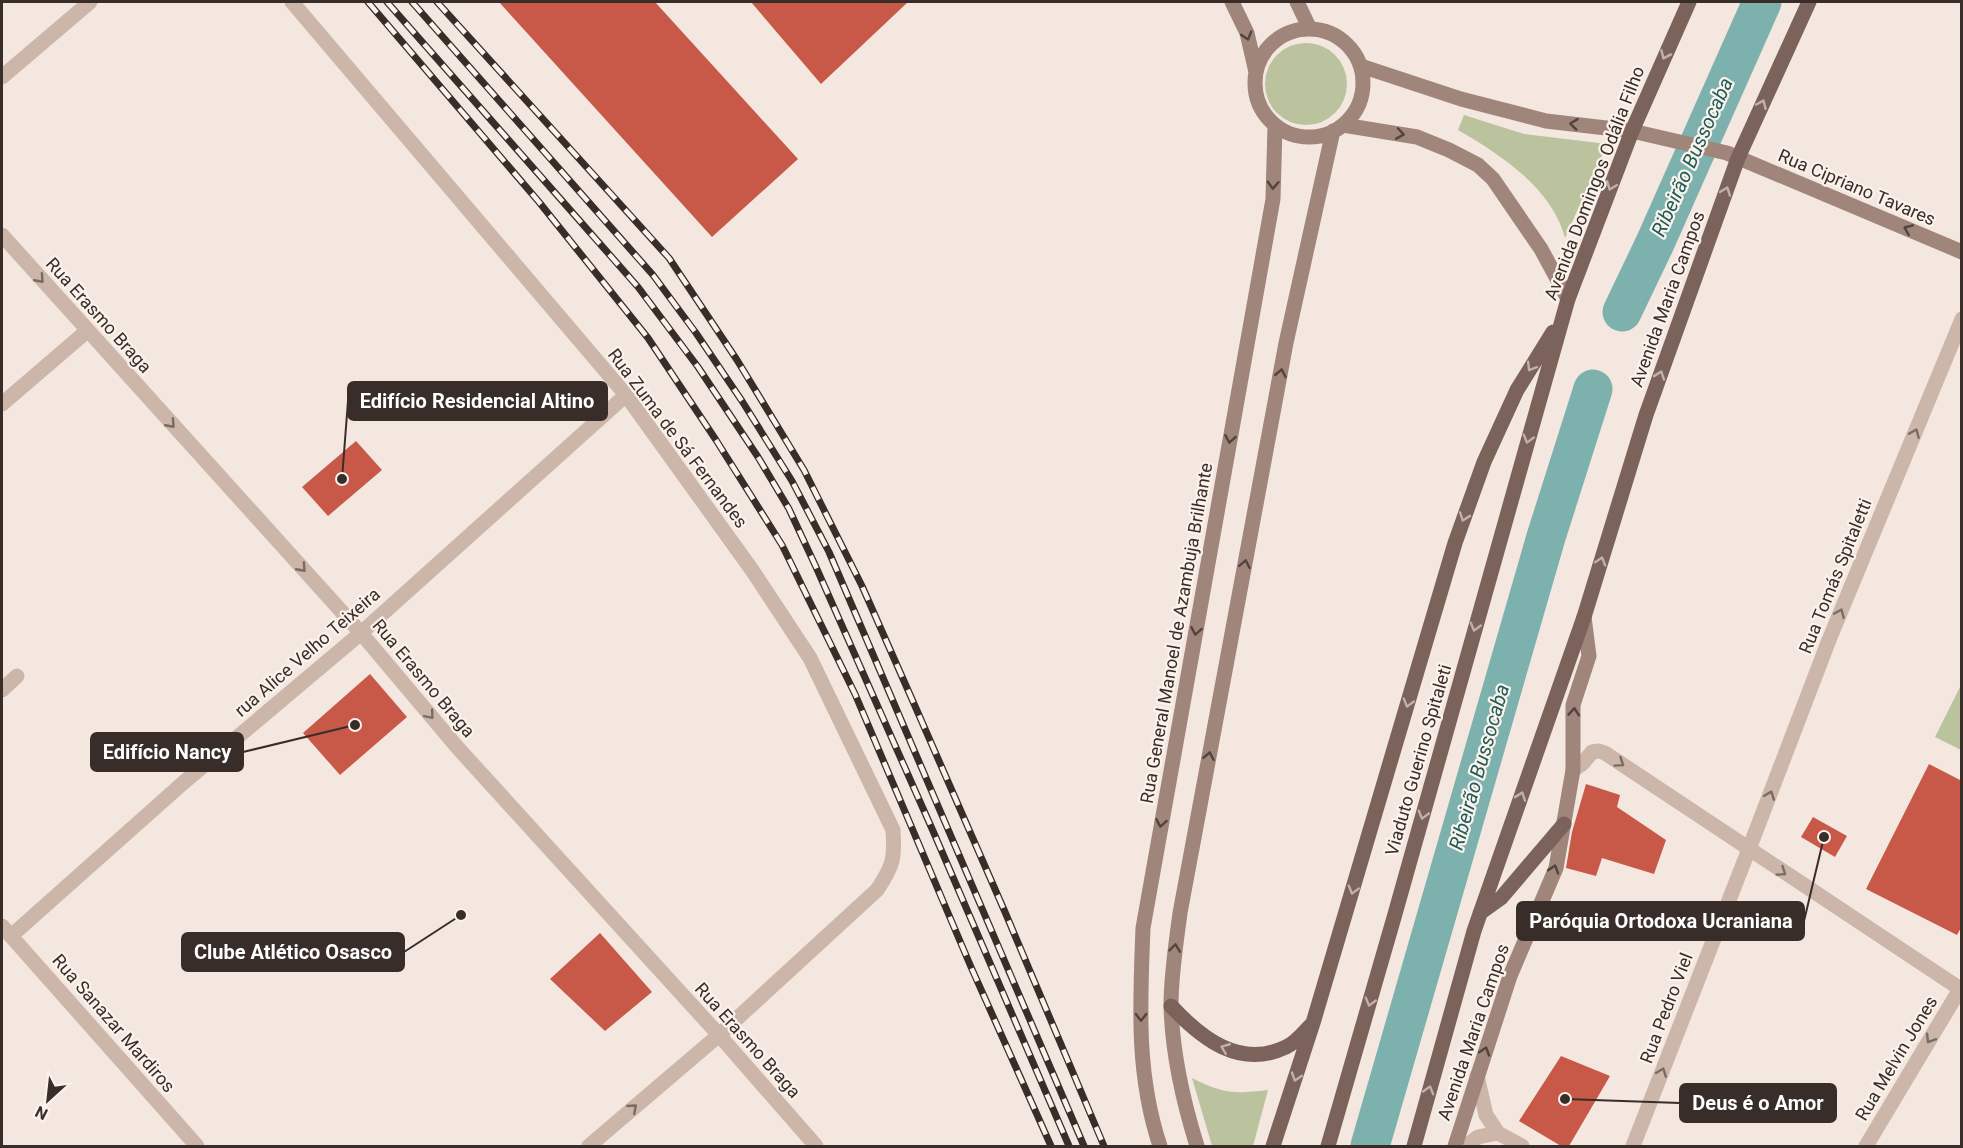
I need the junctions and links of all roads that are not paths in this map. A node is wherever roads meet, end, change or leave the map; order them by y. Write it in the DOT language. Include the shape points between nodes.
graph roads {
  1 [pos="90,2"];
  2 [pos="291,2"];
  3 [pos="1232,2"];
  4 [pos="1297,2"];
  5 [pos="1689,2"];
  6 [pos="1809,2"];
  7 [pos="1310,29"];
  8 [pos="1361,66"];
  9 [pos="1256,72"];
  10 [pos="2,77"];
  11 [pos="1275,126"];
  12 [pos="1338,128"];
  13 [pos="1639,133"];
  14 [pos="1733,155"];
  15 [pos="2,235"];
  16 [pos="1962,252"];
  17 [pos="1568,299"];
  18 [pos="1562,317"];
  19 [pos="1962,319"];
  20 [pos="87,331"];
  21 [pos="1544,383"];
  22 [pos="626,395"];
  23 [pos="2,404"];
  24 [pos="1584,617"];
  25 [pos="361,633"];
  26 [pos="17,676"];
  27 [pos="2,690"];
  28 [pos="1573,770"];
  29 [pos="1564,824"];
  30 [pos="1749,849"];
  31 [pos="1480,913"];
  32 [pos="6,931"];
  33 [pos="1961,990"];
  34 [pos="1171,1006"];
  35 [pos="1313,1023"];
  36 [pos="719,1035"];
  37 [pos="1477,1076"];
  38 [pos="1498,1133"];
  39 [pos="197,1146"];
  40 [pos="589,1146"];
  41 [pos="816,1146"];
  42 [pos="1161,1146"];
  43 [pos="1197,1146"];
  44 [pos="1273,1146"];
  45 [pos="1328,1146"];
  46 [pos="1413,1146"];
  47 [pos="1455,1146"];
  48 [pos="1466,1146"];
  49 [pos="1522,1146"];
  50 [pos="1633,1146"];
  51 [pos="1866,1146"];
  1 -- 10 [label="street"];
  2 -- 22 [label="street, Rua Zuma de Sá Fernandes"];
  3 -- 9 [label="main road, one-way" via="1247,33"];
  4 -- 7 [label="main road"];
  5 -- 13 [label="main road, Avenida Domingos Odália Filho, one-way"];
  14 -- 6 [label="main road, Avenida Maria Campos, one-way"];
  7 -- 8 [label="main road" via="1342,40"];
  7 -- 9 [label="main road" via="1295,31 1270,46"];
  8 -- 12 [label="main road" via="1362,92 1352,116"];
  13 -- 8 [label="main road, Rua Cipriano Tavares, one-way" via="1546,121 1461,99"];
  9 -- 11 [label="main road" via="1258,102"];
  11 -- 12 [label="main road" via="1304,136 1319,136"];
  11 -- 42 [label="main road, Rua General Manoel de Azambuja Brilhante, one-way" via="1273,199 1143,928 1140,1043 1150,1115"];
  12 -- 17 [label="main road, one-way" via="1417,137 1478,165 1493,179 1541,249"];
  34 -- 12 [label="main road, one-way" via="1182,901 1286,343"];
  13 -- 14 [label="main road, Rua Cipriano Tavares"];
  13 -- 17 [label="main road, Avenida Domingos Odália Filho, one-way"];
  16 -- 14 [label="main road, Rua Cipriano Tavares, one-way"];
  24 -- 14 [label="main road, Avenida Maria Campos, one-way"];
  15 -- 20 [label="street, Rua Erasmo Braga, one-way"];
  17 -- 18 [label="main road, Avenida Domingos Odália Filho"];
  18 -- 21 [label="main road, Avenida Domingos Odália Filho"];
  18 -- 35 [label="main road, one-way" via="1517,390 1484,462 1455,543"];
  30 -- 19 [label="street, Rua Tomás Spitaletti, one-way" via="1829,640"];
  20 -- 23 [label="street"];
  20 -- 25 [label="street, Rua Erasmo Braga, one-way"];
  21 -- 45 [label="main road, Viaduto Guerino Spitaleti, one-way"];
  22 -- 25 [label="street, rua Alice Velho Teixeira"];
  22 -- 36 [label="street, Rua Zuma de Sá Fernandes" via="810,658 893,830 891,868 877,890"];
  28 -- 24 [label="main road, Avenida Maria Campos, one-way" via="1573,705 1589,656"];
  31 -- 24 [label="main road, Avenida Maria Campos, one-way"];
  25 -- 32 [label="street, rua Alice Velho Teixeira"];
  25 -- 36 [label="street, Rua Erasmo Braga, one-way" via="457,747"];
  26 -- 27 [label="street"];
  28 -- 29 [label="main road, Avenida Maria Campos"];
  28 -- 30 [label="street, one-way" via="1592,752 1605,753"];
  29 -- 31 [label="main road" via="1501,898"];
  37 -- 29 [label="main road, Avenida Maria Campos, one-way" via="1510,976 1556,868"];
  30 -- 33 [label="street, one-way"];
  50 -- 30 [label="street, Rua Pedro Viel, one-way"];
  46 -- 31 [label="main road, Avenida Maria Campos, one-way"];
  32 -- 39 [label="street, Rua Sanazar Mardiros"];
  33 -- 51 [label="street, Rua Melvin Jones, one-way"];
  35 -- 34 [label="main road, one-way" via="1289,1046 1268,1054 1242,1054 1208,1041"];
  34 -- 43 [label="main road" via="1181,1091"];
  35 -- 44 [label="main road, one-way"];
  40 -- 36 [label="street, Rua Zuma de Sá Fernandes, one-way"];
  36 -- 41 [label="street, Rua Erasmo Braga"];
  37 -- 38 [label="street" via="1486,1115"];
  37 -- 47 [label="main road, Avenida Maria Campos"];
  38 -- 48 [label="street" via="1478,1137"];
  38 -- 49 [label="street"];
}
